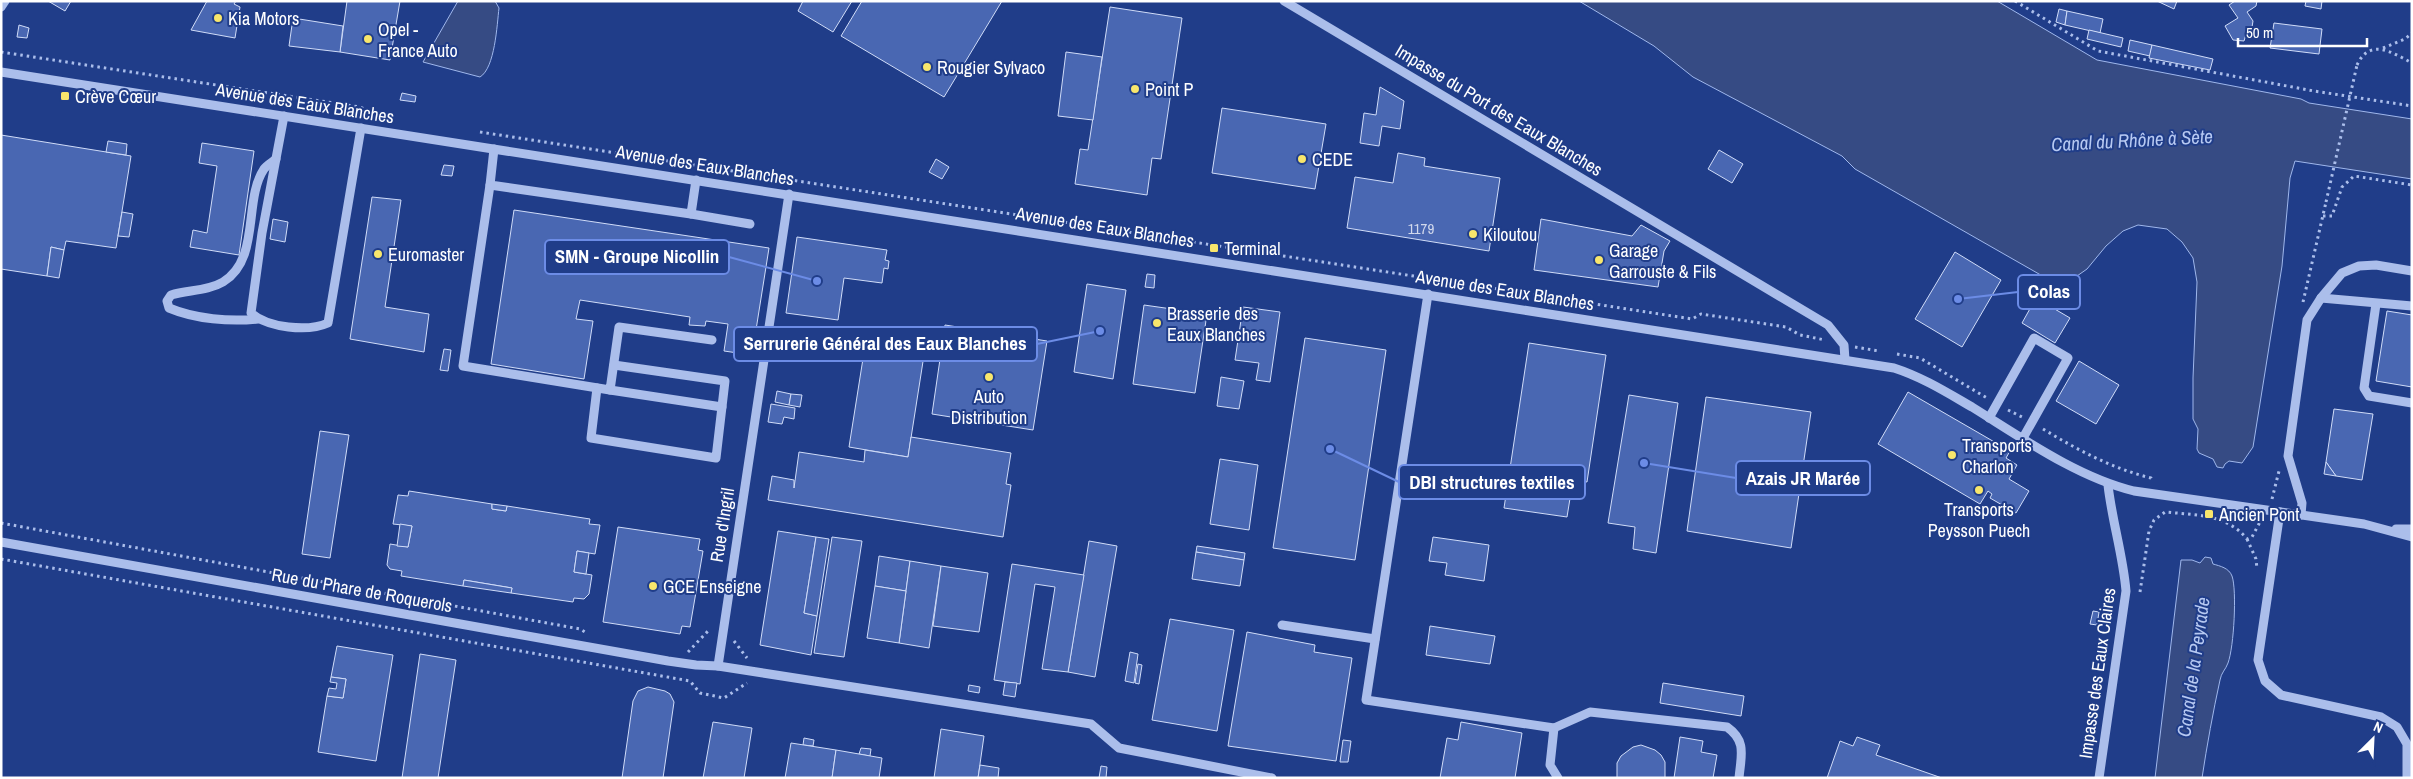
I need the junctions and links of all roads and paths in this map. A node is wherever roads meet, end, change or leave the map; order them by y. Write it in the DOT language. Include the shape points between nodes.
graph roads {
  1 [pos="5,1"];
  2 [pos="1284,1"];
  3 [pos="2015,1"];
  4 [pos="1,7"];
  5 [pos="2412,33"];
  6 [pos="2383,48"];
  7 [pos="2412,64"];
  8 [pos="1,72"];
  9 [pos="2412,106"];
  10 [pos="284,116"];
  11 [pos="361,128"];
  12 [pos="494,149"];
  13 [pos="276,159"];
  14 [pos="696,180"];
  15 [pos="490,185"];
  16 [pos="2412,185"];
  17 [pos="788,194"];
  18 [pos="2326,202"];
  19 [pos="691,214"];
  20 [pos="2323,216"];
  21 [pos="750,224"];
  22 [pos="2412,271"];
  23 [pos="1428,294"];
  24 [pos="2321,298"];
  25 [pos="2376,304"];
  26 [pos="2412,306"];
  27 [pos="258,319"];
  28 [pos="712,340"];
  29 [pos="1845,360"];
  30 [pos="614,365"];
  31 [pos="597,388"];
  32 [pos="610,390"];
  33 [pos="2412,403"];
  34 [pos="722,407"];
  35 [pos="1989,418"];
  36 [pos="2023,438"];
  37 [pos="2108,484"];
  38 [pos="2280,512"];
  39 [pos="2301,515"];
  40 [pos="2383,528"];
  41 [pos="2412,529"];
  42 [pos="2412,537"];
  43 [pos="2252,538"];
  44 [pos="2247,539"];
  45 [pos="1,542"];
  46 [pos="2271,575"];
  47 [pos="2139,600"];
  48 [pos="1282,625"];
  49 [pos="1375,639"];
  50 [pos="718,666"];
  51 [pos="1554,728"];
  52 [pos="1272,778"];
  53 [pos="1558,778"];
  54 [pos="1739,778"];
  55 [pos="2099,778"];
  56 [pos="2406,778"];
  1 -- 4 [label="street"];
  2 -- 29 [label="street, Impasse du Port des Eaux Blanches" via="1828,324 1844,345"];
  3 -- 9 [label="path" via="2098,51"];
  5 -- 6 [label="path"];
  6 -- 7 [label="path"];
  6 -- 18 [label="path, bridge" via="2370,51 2361,57 2357,65"];
  8 -- 10 [label="street, Avenue des Eaux Blanches"];
  10 -- 11 [label="street, Avenue des Eaux Blanches"];
  10 -- 13 [label="street"];
  11 -- 12 [label="street, Avenue des Eaux Blanches"];
  11 -- 27 [label="street" via="328,324 305,330"];
  12 -- 14 [label="street, Avenue des Eaux Blanches"];
  12 -- 15 [label="street"];
  13 -- 27 [label="street" via="251,313"];
  13 -- 27 [label="street" via="265,167 259,180 243,260 234,274 207,288 171,295 167,301 169,308 180,313 240,321"];
  14 -- 17 [label="street, Avenue des Eaux Blanches"];
  14 -- 19 [label="street"];
  15 -- 19 [label="street"];
  15 -- 31 [label="street" via="463,366"];
  16 -- 20 [label="path" via="2354,176 2342,187 2332,216"];
  17 -- 23 [label="street, Avenue des Eaux Blanches"];
  17 -- 50 [label="street, Rue d'Ingril"];
  19 -- 21 [label="street"];
  22 -- 24 [label="street" via="2376,265 2359,266 2342,273"];
  23 -- 29 [label="street, Avenue des Eaux Blanches"];
  23 -- 49 [label="street"];
  24 -- 25 [label="street"];
  24 -- 39 [label="street" via="2307,320 2288,456 2302,503"];
  25 -- 26 [label="street"];
  25 -- 33 [label="street" via="2364,388 2369,396"];
  28 -- 30 [label="street" via="618,327"];
  29 -- 35 [label="street, Avenue des Eaux Blanches" via="1912,374"];
  30 -- 32 [label="street"];
  30 -- 34 [label="street" via="725,381"];
  31 -- 32 [label="street"];
  31 -- 34 [label="street" via="592,438 716,458"];
  32 -- 34 [label="street"];
  35 -- 36 [label="street, Avenue des Eaux Blanches"];
  35 -- 36 [label="street" via="2034,338 2068,358"];
  36 -- 37 [label="street, Avenue des Eaux Blanches"];
  37 -- 38 [label="street, Avenue des Eaux Blanches" via="2134,491"];
  37 -- 55 [label="street, Impasse des Eaux Claires" via="2111,515 2124,562 2126,591"];
  38 -- 39 [label="street, Avenue des Eaux Blanches"];
  38 -- 46 [label="street"];
  39 -- 40 [label="street, Avenue des Eaux Blanches"];
  40 -- 41 [label="street, Avenue des Eaux Blanches"];
  40 -- 42 [label="street, Avenue des Eaux Blanches"];
  43 -- 44 [label="path"];
  44 -- 46 [label="path" via="2258,571"];
  44 -- 47 [label="path" via="2240,530 2225,521 2165,512 2154,520 2149,531"];
  45 -- 50 [label="street, Rue du Phare de Roquerols" via="668,661"];
  46 -- 56 [label="street" via="2258,660 2265,681 2281,695 2381,717 2397,727 2407,744"];
  48 -- 49 [label="street"];
  49 -- 51 [label="street" via="1366,700"];
  50 -- 52 [label="street" via="1091,724 1119,748"];
  51 -- 53 [label="street" via="1550,765"];
  51 -- 54 [label="street" via="1590,712 1727,728 1738,735 1742,749"];
}
